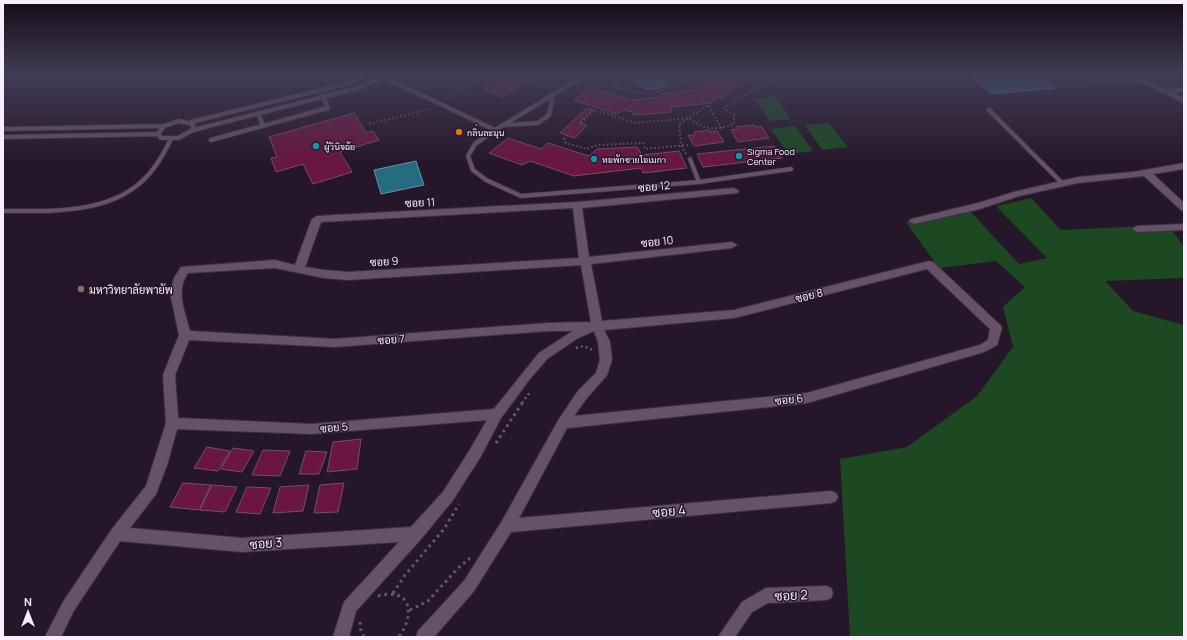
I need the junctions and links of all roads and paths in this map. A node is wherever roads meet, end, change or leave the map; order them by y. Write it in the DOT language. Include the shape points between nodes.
graph roads {
  1 [pos="266,104"];
  2 [pos="300,104"];
  3 [pos="326,104"];
  4 [pos="438,104"];
  5 [pos="441,104"];
  6 [pos="537,104"];
  7 [pos="551,104"];
  8 [pos="730,104"];
  9 [pos="989,110"];
  10 [pos="258,114"];
  11 [pos="689,118"];
  12 [pos="191,122"];
  13 [pos="581,123"];
  14 [pos="369,124"];
  15 [pos="503,125"];
  16 [pos="164,126"];
  17 [pos="263,126"];
  18 [pos="3,129"];
  19 [pos="722,129"];
  20 [pos="193,130"];
  21 [pos="495,130"];
  22 [pos="158,134"];
  23 [pos="567,135"];
  24 [pos="3,136"];
  25 [pos="171,139"];
  26 [pos="210,140"];
  27 [pos="681,145"];
  28 [pos="688,145"];
  29 [pos="690,159"];
  30 [pos="1184,166"];
  31 [pos="791,170"];
  32 [pos="1146,173"];
  33 [pos="699,182"];
  34 [pos="1063,184"];
  35 [pos="734,191"];
  36 [pos="577,205"];
  37 [pos="1184,208"];
  38 [pos="3,211"];
  39 [pos="914,221"];
  40 [pos="1184,227"];
  41 [pos="1137,229"];
  42 [pos="732,245"];
  43 [pos="585,261"];
  44 [pos="299,269"];
  45 [pos="597,326"];
  46 [pos="996,328"];
  47 [pos="184,335"];
  48 [pos="572,349"];
  49 [pos="594,353"];
  50 [pos="531,390"];
  51 [pos="497,414"];
  52 [pos="172,423"];
  53 [pos="563,423"];
  54 [pos="495,445"];
  55 [pos="831,497"];
  56 [pos="460,503"];
  57 [pos="507,526"];
  58 [pos="116,534"];
  59 [pos="416,534"];
  60 [pos="476,554"];
  61 [pos="393,593"];
  62 [pos="826,593"];
  63 [pos="376,598"];
  64 [pos="410,610"];
  65 [pos="362,617"];
  66 [pos="53,637"];
  67 [pos="341,637"];
  68 [pos="364,637"];
  69 [pos="399,637"];
  70 [pos="424,637"];
  71 [pos="726,637"];
  1 -- 12 [label="lane"];
  2 -- 10 [label="lane"];
  3 -- 17 [label="lane" via="328,108"];
  4 -- 14 [label="path" via="435,108"];
  5 -- 21 [label="lane"];
  6 -- 15 [label="lane"];
  7 -- 15 [label="lane" via="549,115 538,123"];
  8 -- 19 [label="path" via="724,108 734,115 734,124"];
  9 -- 34 [label="lane"];
  10 -- 17 [label="lane"];
  10 -- 20 [label="lane"];
  11 -- 13 [label="path" via="635,122 595,110"];
  11 -- 19 [label="path" via="707,130"];
  11 -- 19 [label="path" via="708,105"];
  11 -- 27 [label="path" via="679,124"];
  12 -- 16 [label="lane" via="179,121"];
  12 -- 20 [label="lane"];
  15 -- 21 [label="lane"];
  16 -- 18 [label="lane"];
  16 -- 22 [label="lane"];
  17 -- 26 [label="lane"];
  20 -- 25 [label="lane" via="182,137"];
  21 -- 33 [label="lane" via="475,144 468,156 474,170 486,180 521,196"];
  22 -- 24 [label="lane"];
  22 -- 25 [label="lane" via="161,138"];
  23 -- 27 [label="path" via="564,139 566,143 587,149 597,145 643,143 645,149"];
  25 -- 38 [label="lane" via="150,175 117,197 95,206 74,210"];
  27 -- 28 [label="path"];
  27 -- 29 [label="path"];
  29 -- 33 [label="lane"];
  30 -- 32 [label="street"];
  31 -- 33 [label="lane"];
  32 -- 34 [label="street"];
  32 -- 37 [label="street"];
  34 -- 39 [label="street"];
  35 -- 36 [label="street, ซอย 12"];
  36 -- 43 [label="street"];
  36 -- 44 [label="street, ซอย 11" via="317,219"];
  40 -- 41 [label="street"];
  42 -- 43 [label="street, ซอย 10"];
  43 -- 44 [label="street, ซอย 9" via="348,276"];
  43 -- 45 [label="street"];
  44 -- 47 [label="street, ซอย 9" via="274,264 185,270 179,278 175,293"];
  45 -- 46 [label="street, ซอย 8" via="734,314 929,265"];
  45 -- 47 [label="street, ซอย 7" via="548,327 335,343"];
  45 -- 51 [label="street" via="574,335 543,356"];
  45 -- 53 [label="street" via="604,342 606,360 601,375 582,395"];
  46 -- 53 [label="street, ซอย 6" via="993,342 984,348 807,398"];
  47 -- 52 [label="street" via="169,375"];
  48 -- 49 [label="path" via="583,346 592,348"];
  50 -- 54 [label="path"];
  51 -- 52 [label="street, ซอย 5" via="312,429"];
  51 -- 59 [label="street" via="448,496"];
  52 -- 58 [label="street" via="150,490"];
  53 -- 57 [label="street"];
  55 -- 57 [label="street, ซอย 4"];
  56 -- 61 [label="path" via="444,529"];
  57 -- 70 [label="street" via="470,586"];
  58 -- 59 [label="street, ซอย 3" via="242,544"];
  58 -- 66 [label="street" via="68,607"];
  59 -- 67 [label="street" via="349,607"];
  60 -- 64 [label="path" via="458,568 428,601"];
  61 -- 63 [label="path"];
  61 -- 64 [label="path" via="403,598"];
  62 -- 71 [label="street, ซอย 2" via="766,596 746,607"];
  64 -- 69 [label="path" via="409,622"];
  65 -- 68 [label="path" via="361,631"];
}
